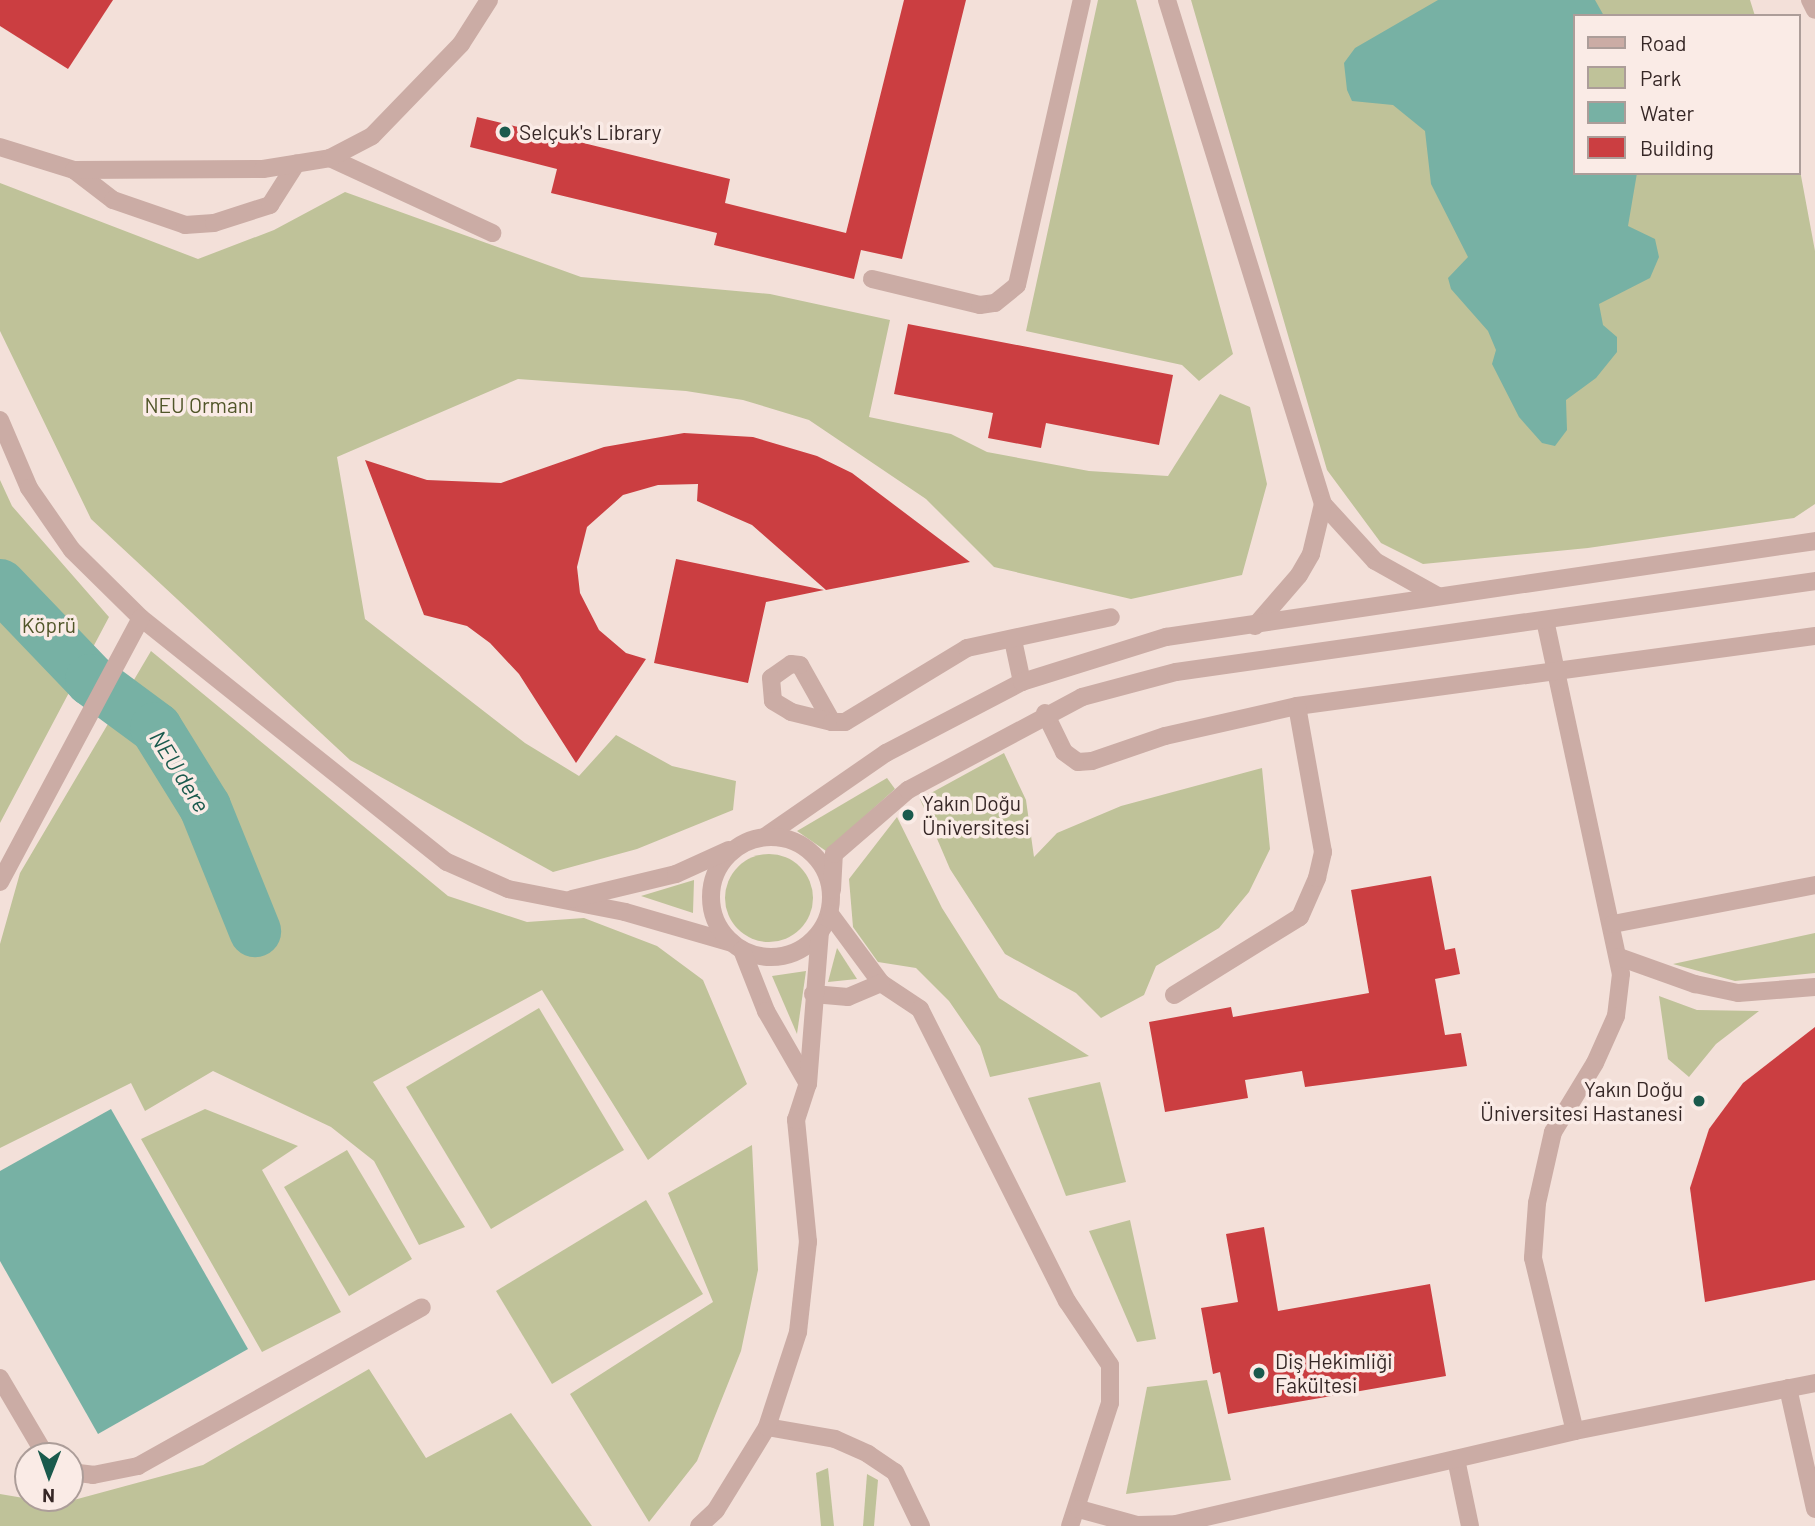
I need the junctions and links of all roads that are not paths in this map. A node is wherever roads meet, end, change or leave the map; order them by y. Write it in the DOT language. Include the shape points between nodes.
graph roads {
  1 [pos="489,0"];
  2 [pos="1083,0"];
  3 [pos="1167,0"];
  4 [pos="1811,0"];
  5 [pos="1815,10"];
  6 [pos="5,146"];
  7 [pos="330,158"];
  8 [pos="296,164"];
  9 [pos="74,170"];
  10 [pos="492,233"];
  11 [pos="872,279"];
  12 [pos="0,420"];
  13 [pos="1323,504"];
  14 [pos="1815,541"];
  15 [pos="1815,581"];
  16 [pos="1438,596"];
  17 [pos="1111,617"];
  18 [pos="141,618"];
  19 [pos="1545,620"];
  20 [pos="1255,626"];
  21 [pos="1815,636"];
  22 [pos="1013,640"];
  23 [pos="1556,671"];
  24 [pos="1022,682"];
  25 [pos="1297,706"];
  26 [pos="1045,713"];
  27 [pos="832,722"];
  28 [pos="766,836"];
  29 [pos="737,847"];
  30 [pos="0,882"];
  31 [pos="1815,885"];
  32 [pos="832,890"];
  33 [pos="565,901"];
  34 [pos="830,914"];
  35 [pos="1613,924"];
  36 [pos="820,933"];
  37 [pos="737,947"];
  38 [pos="1619,957"];
  39 [pos="881,983"];
  40 [pos="1815,987"];
  41 [pos="813,993"];
  42 [pos="1174,995"];
  43 [pos="808,1084"];
  44 [pos="422,1307"];
  45 [pos="0,1378"];
  46 [pos="1815,1383"];
  47 [pos="1788,1388"];
  48 [pos="767,1427"];
  49 [pos="1575,1432"];
  50 [pos="38,1442"];
  51 [pos="1457,1459"];
  52 [pos="84,1474"];
  53 [pos="1079,1509"];
  54 [pos="1815,1509"];
  55 [pos="699,1526"];
  56 [pos="921,1526"];
  57 [pos="1070,1526"];
  58 [pos="1470,1526"];
  1 -- 7 [label="street" via="461,44 372,136"];
  2 -- 11 [label="street" via="1017,285 995,303 980,305"];
  3 -- 13 [label="street"];
  4 -- 5 [label="street"];
  6 -- 9 [label="street"];
  7 -- 8 [label="street"];
  7 -- 10 [label="street"];
  8 -- 9 [label="street" via="263,169"];
  8 -- 9 [label="street" via="270,205 214,223 186,225 113,200"];
  12 -- 18 [label="street" via="29,488 72,550"];
  13 -- 16 [label="street" via="1375,561"];
  13 -- 20 [label="street" via="1311,554"];
  14 -- 16 [label="street"];
  15 -- 19 [label="street"];
  16 -- 20 [label="street"];
  17 -- 22 [label="street"];
  18 -- 30 [label="street"];
  18 -- 33 [label="street" via="447,862 508,889"];
  19 -- 23 [label="street"];
  19 -- 26 [label="street" via="1176,672"];
  20 -- 24 [label="street" via="1166,637"];
  21 -- 23 [label="street"];
  22 -- 24 [label="street"];
  22 -- 27 [label="street" via="967,648 845,722"];
  23 -- 25 [label="street"];
  23 -- 35 [label="street"];
  24 -- 28 [label="street" via="886,753"];
  25 -- 26 [label="street" via="1078,762 1064,752"];
  25 -- 42 [label="street" via="1323,852 1317,878 1300,917"];
  26 -- 32 [label="street" via="908,790 834,854"];
  28 -- 29 [label="street"];
  28 -- 32 [label="street" via="803,845 822,864"];
  29 -- 33 [label="street" via="676,873"];
  29 -- 37 [label="street" via="723,859 710,894 720,930"];
  31 -- 35 [label="street"];
  32 -- 34 [label="street"];
  33 -- 37 [label="street"];
  34 -- 36 [label="street"];
  34 -- 39 [label="street"];
  35 -- 38 [label="street"];
  36 -- 37 [label="street" via="793,954 776,957"];
  36 -- 41 [label="street"];
  37 -- 43 [label="street"];
  38 -- 40 [label="street" via="1695,984 1738,993"];
  38 -- 49 [label="street" via="1616,1016 1595,1063 1553,1132 1537,1203 1533,1258"];
  39 -- 41 [label="street" via="848,998"];
  39 -- 53 [label="street" via="920,1009 1067,1301 1110,1364 1110,1403"];
  41 -- 43 [label="street"];
  43 -- 48 [label="street" via="796,1119 808,1242 798,1332"];
  44 -- 52 [label="street" via="138,1466"];
  45 -- 50 [label="street"];
  46 -- 47 [label="street"];
  47 -- 49 [label="street"];
  47 -- 54 [label="street"];
  48 -- 55 [label="street" via="716,1510"];
  48 -- 56 [label="street" via="835,1439 868,1454 895,1472"];
  49 -- 51 [label="street"];
  51 -- 53 [label="street" via="1176,1524 1137,1525"];
  51 -- 58 [label="street"];
  53 -- 57 [label="street"];
}
